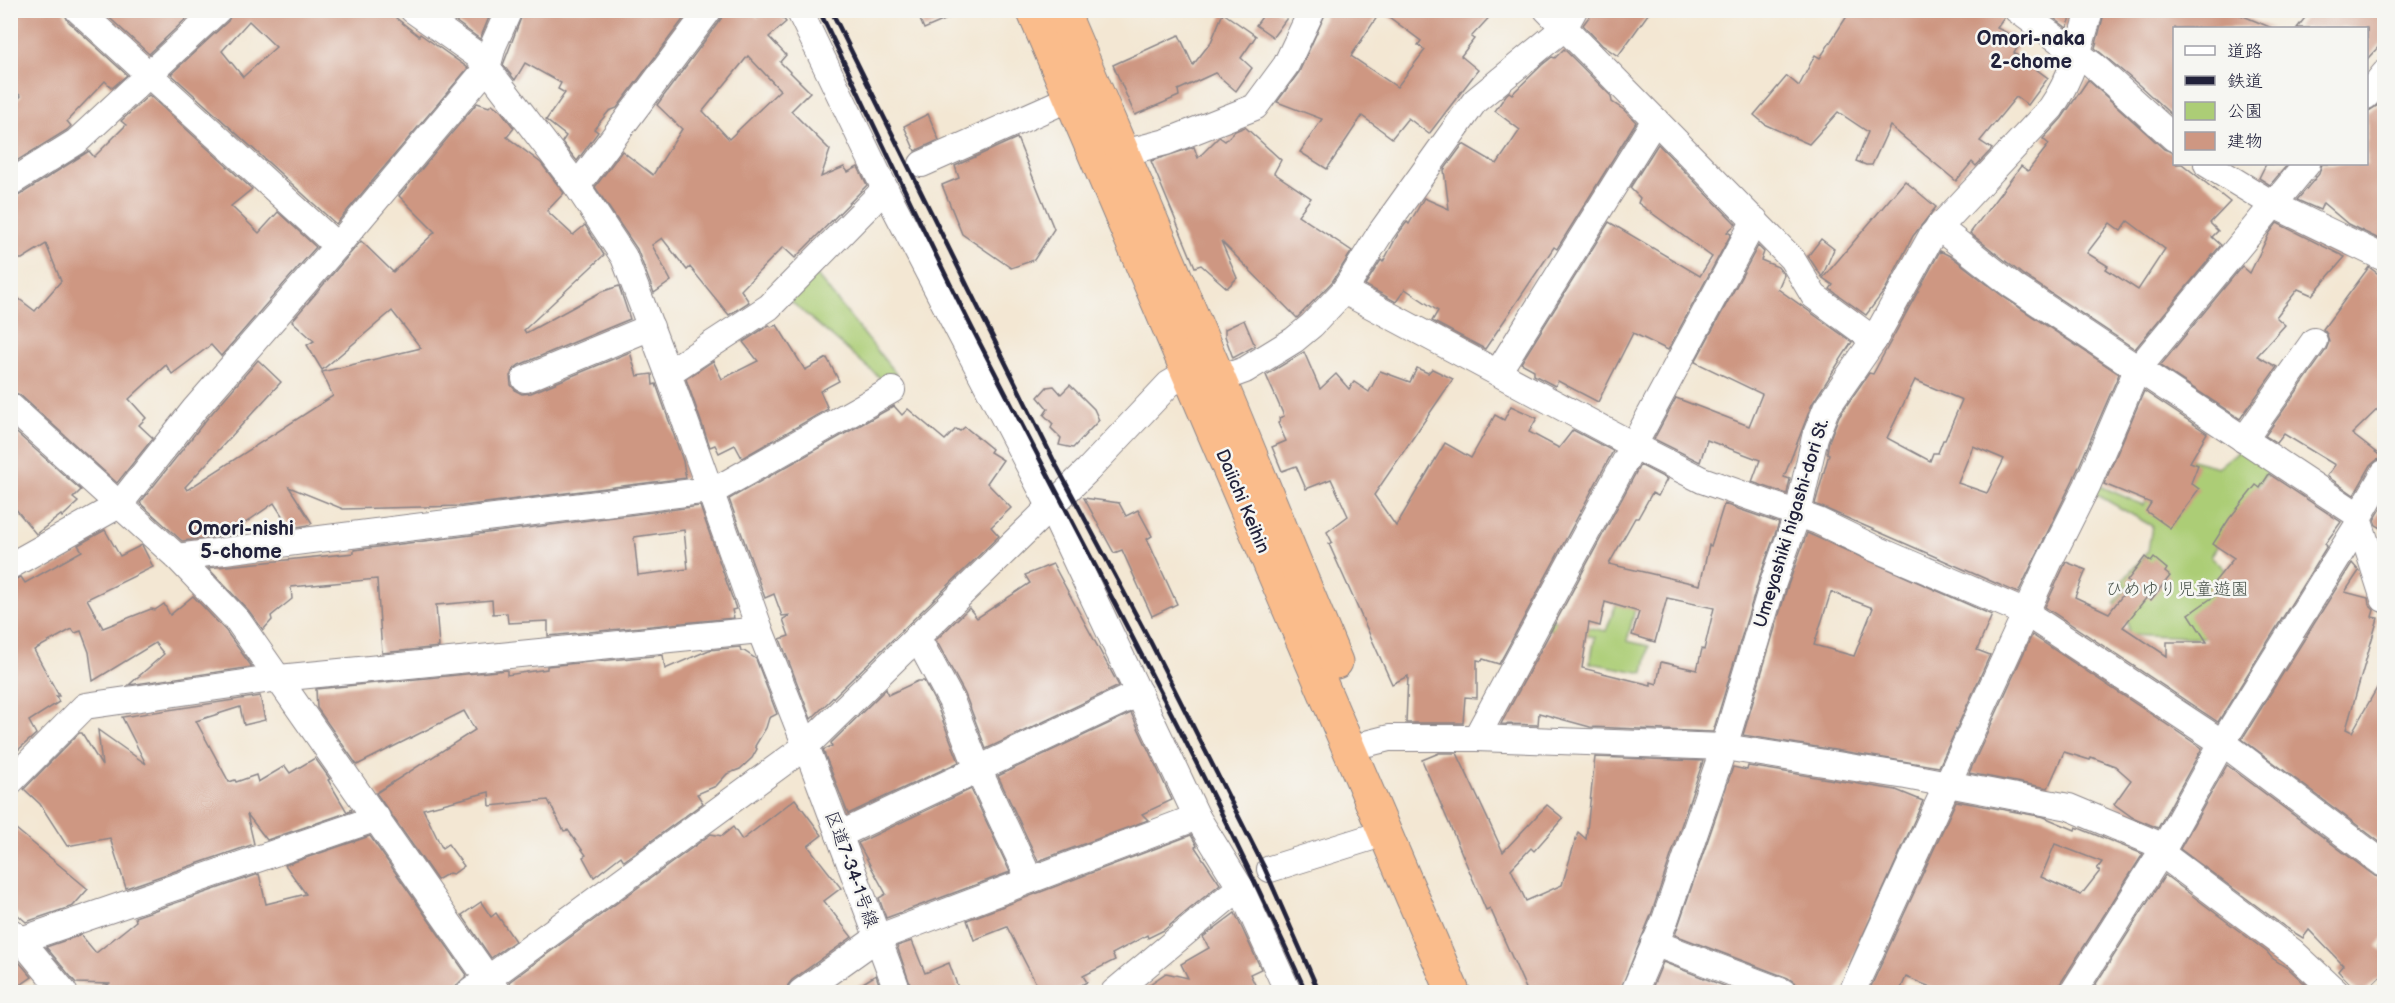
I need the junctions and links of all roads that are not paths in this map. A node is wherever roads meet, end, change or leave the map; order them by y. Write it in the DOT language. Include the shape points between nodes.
graph roads {
  1 [pos="78,10"];
  2 [pos="218,10"];
  3 [pos="413,10"];
  4 [pos="509,10"];
  5 [pos="709,10"];
  6 [pos="799,10"];
  7 [pos="1033,10"];
  8 [pos="1062,10"];
  9 [pos="1312,10"];
  10 [pos="2017,10"];
  11 [pos="2090,10"];
  12 [pos="1562,16"];
  13 [pos="2078,54"];
  14 [pos="487,68"];
  15 [pos="2385,74"];
  16 [pos="148,75"];
  17 [pos="2368,95"];
  18 [pos="1070,98"];
  19 [pos="1655,120"];
  20 [pos="2173,136"];
  21 [pos="1123,153"];
  22 [pos="922,164"];
  23 [pos="2208,165"];
  24 [pos="2306,165"];
  25 [pos="10,183"];
  26 [pos="577,186"];
  27 [pos="885,189"];
  28 [pos="2274,205"];
  29 [pos="1755,220"];
  30 [pos="1938,227"];
  31 [pos="337,246"];
  32 [pos="2385,258"];
  33 [pos="1344,291"];
  34 [pos="651,327"];
  35 [pos="1874,340"];
  36 [pos="2314,341"];
  37 [pos="2138,370"];
  38 [pos="1497,372"];
  39 [pos="668,373"];
  40 [pos="1203,374"];
  41 [pos="525,380"];
  42 [pos="892,390"];
  43 [pos="10,406"];
  44 [pos="2244,440"];
  45 [pos="1633,445"];
  46 [pos="2385,473"];
  47 [pos="709,489"];
  48 [pos="119,505"];
  49 [pos="1050,506"];
  50 [pos="1798,513"];
  51 [pos="2359,520"];
  52 [pos="177,557"];
  53 [pos="10,566"];
  54 [pos="2385,599"];
  55 [pos="2026,613"];
  56 [pos="760,630"];
  57 [pos="917,637"];
  58 [pos="279,678"];
  59 [pos="1138,693"];
  60 [pos="1476,738"];
  61 [pos="2222,742"];
  62 [pos="1369,743"];
  63 [pos="806,746"];
  64 [pos="1724,747"];
  65 [pos="978,769"];
  66 [pos="10,782"];
  67 [pos="1947,783"];
  68 [pos="1197,817"];
  69 [pos="377,818"];
  70 [pos="1384,833"];
  71 [pos="839,835"];
  72 [pos="2161,854"];
  73 [pos="2385,864"];
  74 [pos="1270,869"];
  75 [pos="1030,880"];
  76 [pos="1240,887"];
  77 [pos="16,936"];
  78 [pos="877,938"];
  79 [pos="1654,943"];
  80 [pos="485,988"];
  81 [pos="64,993"];
  82 [pos="801,993"];
  83 [pos="898,993"];
  84 [pos="1114,993"];
  85 [pos="1288,993"];
  86 [pos="1453,993"];
  87 [pos="1477,993"];
  88 [pos="1634,993"];
  89 [pos="1783,993"];
  90 [pos="1852,993"];
  91 [pos="2073,993"];
  92 [pos="2336,993"];
  1 -- 16 [label="street"];
  2 -- 16 [label="street"];
  3 -- 14 [label="street, 区道7-34-1号線" via="477,55"];
  4 -- 14 [label="street"];
  5 -- 26 [label="street"];
  6 -- 27 [label="street"];
  7 -- 18 [label="highway, Daiichi Keihin"];
  8 -- 21 [label="highway, Daiichi Keihin"];
  9 -- 21 [label="street" via="1286,65 1255,107 1166,142"];
  10 -- 13 [label="street"];
  11 -- 13 [label="street, Umeyashiki higashi-dori St."];
  12 -- 19 [label="street"];
  12 -- 33 [label="street" via="1475,101 1381,232"];
  13 -- 20 [label="street"];
  13 -- 30 [label="street, Umeyashiki higashi-dori St." via="2051,108"];
  14 -- 26 [label="street, 区道7-34-1号線"];
  14 -- 31 [label="street"];
  15 -- 17 [label="street"];
  16 -- 25 [label="street" via="76,142"];
  16 -- 31 [label="street"];
  18 -- 22 [label="street"];
  18 -- 40 [label="highway, Daiichi Keihin"];
  19 -- 29 [label="street"];
  19 -- 38 [label="street"];
  21 -- 40 [label="highway, Daiichi Keihin"];
  23 -- 28 [label="street"];
  24 -- 28 [label="street"];
  26 -- 34 [label="street, 区道7-34-1号線" via="624,257"];
  27 -- 39 [label="street" via="769,307"];
  27 -- 49 [label="street"];
  28 -- 32 [label="street"];
  28 -- 37 [label="street"];
  29 -- 35 [label="street" via="1792,259 1814,296"];
  29 -- 45 [label="street"];
  30 -- 35 [label="street, Umeyashiki higashi-dori St."];
  30 -- 37 [label="street" via="2013,286"];
  31 -- 48 [label="street" via="194,410"];
  33 -- 38 [label="street"];
  33 -- 40 [label="street" via="1294,340 1245,370"];
  34 -- 39 [label="street, 区道7-34-1号線"];
  34 -- 41 [label="street"];
  35 -- 50 [label="street, Umeyashiki higashi-dori St." via="1826,409 1815,437"];
  36 -- 44 [label="street"];
  37 -- 44 [label="street"];
  37 -- 55 [label="street"];
  38 -- 45 [label="street"];
  39 -- 47 [label="street, 区道7-34-1号線"];
  40 -- 49 [label="street" via="1169,384"];
  40 -- 62 [label="highway, Daiichi Keihin"];
  40 -- 70 [label="highway, Daiichi Keihin"];
  42 -- 47 [label="street" via="717,489"];
  43 -- 48 [label="street"];
  44 -- 51 [label="street" via="2355,513"];
  45 -- 50 [label="street" via="1702,480"];
  45 -- 60 [label="street"];
  46 -- 51 [label="street"];
  47 -- 52 [label="street"];
  47 -- 56 [label="street, 区道7-34-1号線"];
  48 -- 52 [label="street"];
  48 -- 53 [label="street"];
  49 -- 57 [label="street"];
  49 -- 59 [label="street"];
  50 -- 55 [label="street"];
  50 -- 64 [label="street, Umeyashiki higashi-dori St."];
  51 -- 54 [label="street"];
  51 -- 61 [label="street"];
  52 -- 58 [label="street" via="238,621"];
  55 -- 61 [label="street"];
  55 -- 67 [label="street"];
  56 -- 58 [label="street"];
  56 -- 63 [label="street, 区道7-34-1号線"];
  57 -- 63 [label="street"];
  57 -- 65 [label="street" via="951,700"];
  58 -- 66 [label="street" via="86,706"];
  58 -- 69 [label="street"];
  59 -- 65 [label="street"];
  59 -- 68 [label="street"];
  60 -- 62 [label="street" via="1389,738"];
  60 -- 64 [label="street"];
  61 -- 72 [label="street"];
  61 -- 73 [label="street"];
  62 -- 87 [label="highway, Daiichi Keihin"];
  63 -- 71 [label="street, 区道7-34-1号線"];
  63 -- 80 [label="street"];
  64 -- 67 [label="street"];
  64 -- 79 [label="street, Umeyashiki higashi-dori St."];
  65 -- 71 [label="street"];
  65 -- 75 [label="street"];
  67 -- 72 [label="street" via="2069,807 2155,843"];
  67 -- 90 [label="street"];
  68 -- 75 [label="street"];
  68 -- 76 [label="street"];
  69 -- 77 [label="street"];
  69 -- 80 [label="street"];
  70 -- 74 [label="street"];
  70 -- 86 [label="highway, Daiichi Keihin"];
  71 -- 78 [label="street, 区道7-34-1号線"];
  72 -- 91 [label="street"];
  72 -- 92 [label="street" via="2293,952"];
  75 -- 78 [label="street"];
  76 -- 84 [label="street"];
  76 -- 85 [label="street"];
  77 -- 81 [label="street"];
  78 -- 82 [label="street"];
  78 -- 83 [label="street, 区道7-34-1号線"];
  79 -- 88 [label="street, Umeyashiki higashi-dori St."];
  79 -- 89 [label="street"];
}
